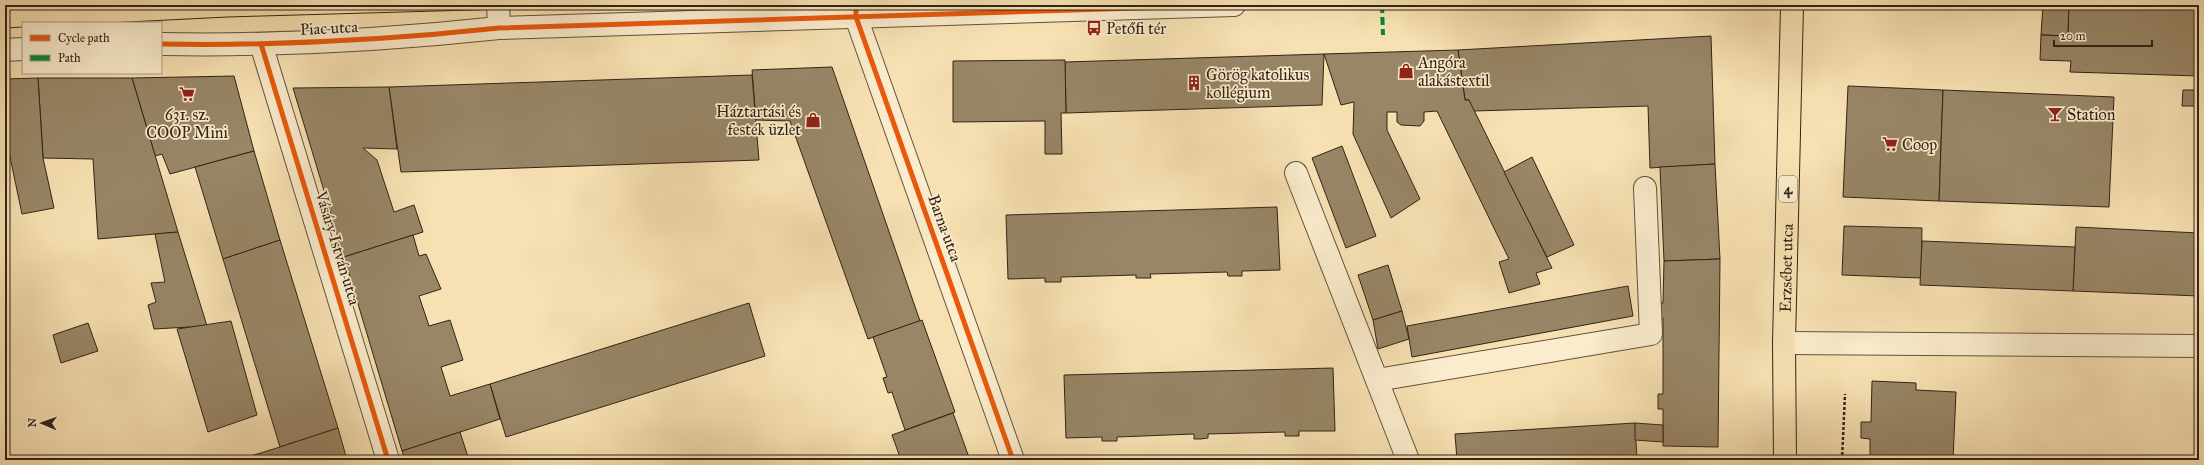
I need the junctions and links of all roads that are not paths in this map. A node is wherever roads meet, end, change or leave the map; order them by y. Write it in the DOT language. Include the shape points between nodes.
graph roads {
  1 [pos="498,5"];
  2 [pos="1234,5"];
  3 [pos="1786,5"];
  4 [pos="1792,5"];
  5 [pos="856,11"];
  6 [pos="499,28"];
  7 [pos="1792,35"];
  8 [pos="162,44"];
  9 [pos="261,44"];
  10 [pos="22,49"];
  11 [pos="5,50"];
  12 [pos="1296,173"];
  13 [pos="1645,188"];
  14 [pos="1784,343"];
  15 [pos="2199,346"];
  16 [pos="1377,380"];
  17 [pos="388,460"];
  18 [pos="1013,460"];
  19 [pos="1408,460"];
  20 [pos="1785,460"];
  1 -- 6 [label="street"];
  2 -- 5 [label="street"];
  3 -- 7 [label="street"];
  4 -- 7 [label="main road, Erzsébet utca / 4"];
  5 -- 6 [label="street"];
  5 -- 18 [label="street, Barna utca"];
  6 -- 9 [label="street, Piac utca" via="422,36"];
  7 -- 14 [label="main road, Erzsébet utca / 4"];
  8 -- 9 [label="street, Piac utca"];
  9 -- 17 [label="street, Vásáry István utca"];
  10 -- 11 [label="street"];
  12 -- 16 [label="street"];
  13 -- 16 [label="street" via="1651,334"];
  14 -- 15 [label="street"];
  14 -- 20 [label="main road, Erzsébet utca / 4"];
  16 -- 19 [label="street"];
}
